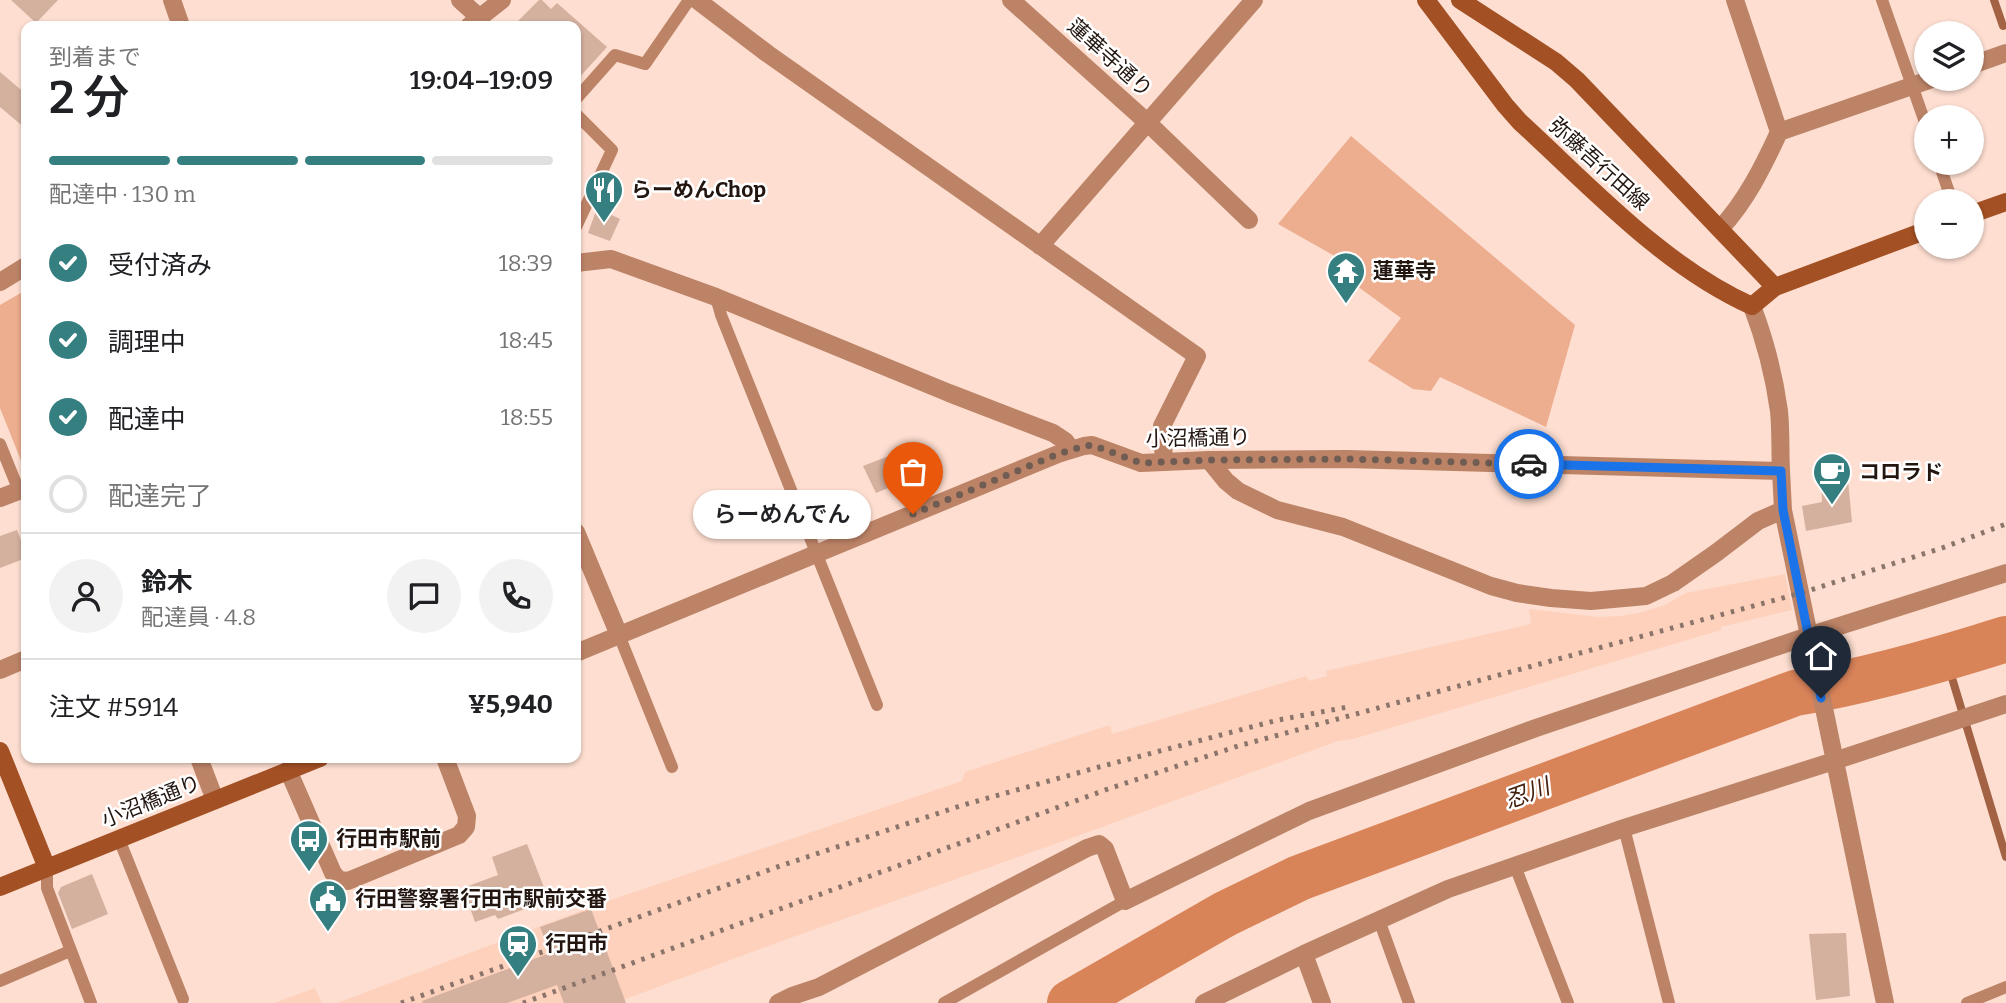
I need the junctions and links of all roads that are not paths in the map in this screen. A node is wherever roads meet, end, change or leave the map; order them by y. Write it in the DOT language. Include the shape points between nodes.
graph roads {
  1 [pos="172,0"];
  2 [pos="460,0"];
  3 [pos="502,0"];
  4 [pos="689,0"];
  5 [pos="697,0"];
  6 [pos="1011,0"];
  7 [pos="1426,0"];
  8 [pos="1460,0"];
  9 [pos="1735,0"];
  10 [pos="1882,0"];
  11 [pos="1249,2"];
  12 [pos="179,21"];
  13 [pos="477,21"];
  14 [pos="482,21"];
  15 [pos="2006,53"];
  16 [pos="1984,61"];
  17 [pos="1912,86"];
  18 [pos="581,93"];
  19 [pos="1919,105"];
  20 [pos="581,119"];
  21 [pos="1148,123"];
  22 [pos="1779,132"];
  23 [pos="2006,202"];
  24 [pos="1984,210"];
  25 [pos="581,216"];
  26 [pos="1248,220"];
  27 [pos="1720,229"];
  28 [pos="1914,235"];
  29 [pos="1040,246"];
  30 [pos="581,262"];
  31 [pos="21,268"];
  32 [pos="0,282"];
  33 [pos="1775,288"];
  34 [pos="716,297"];
  35 [pos="1752,306"];
  36 [pos="0,444"];
  37 [pos="1071,449"];
  38 [pos="1209,460"];
  39 [pos="1164,463"];
  40 [pos="1781,471"];
  41 [pos="21,485"];
  42 [pos="21,490"];
  43 [pos="0,498"];
  44 [pos="1783,510"];
  45 [pos="581,544"];
  46 [pos="816,553"];
  47 [pos="2006,573"];
  48 [pos="619,635"];
  49 [pos="1809,640"];
  50 [pos="581,651"];
  51 [pos="21,661"];
  52 [pos="0,670"];
  53 [pos="2006,704"];
  54 [pos="877,705"];
  55 [pos="0,751"];
  56 [pos="1833,757"];
  57 [pos="201,763"];
  58 [pos="307,763"];
  59 [pos="447,763"];
  60 [pos="672,767"];
  61 [pos="288,770"];
  62 [pos="215,800"];
  63 [pos="1624,828"];
  64 [pos="119,839"];
  65 [pos="1515,866"];
  66 [pos="47,868"];
  67 [pos="0,887"];
  68 [pos="1125,901"];
  69 [pos="1379,920"];
  70 [pos="70,951"];
  71 [pos="1304,954"];
  72 [pos="0,981"];
  73 [pos="2006,987"];
  74 [pos="183,999"];
  75 [pos="91,1003"];
  76 [pos="778,1003"];
  77 [pos="944,1003"];
  78 [pos="1204,1003"];
  79 [pos="1322,1003"];
  80 [pos="1409,1003"];
  81 [pos="1569,1003"];
  82 [pos="1669,1003"];
  83 [pos="1885,1003"];
  84 [pos="1967,1003"];
  1 -- 12 [label="street"];
  2 -- 13 [label="street"];
  3 -- 14 [label="street"];
  4 -- 18 [label="lane" via="645,64 615,55"];
  5 -- 29 [label="street"];
  6 -- 21 [label="street, 蓮華寺通り"];
  7 -- 35 [label="main road, 弥藤吾行田線" via="1520,122 1650,241 1708,283"];
  8 -- 27 [label="main road, 弥藤吾行田線" via="1577,80"];
  9 -- 22 [label="street"];
  10 -- 17 [label="lane"];
  11 -- 21 [label="street"];
  15 -- 16 [label="street"];
  17 -- 19 [label="lane"];
  17 -- 22 [label="street"];
  20 -- 25 [label="lane" via="612,150"];
  21 -- 26 [label="street, 蓮華寺通り"];
  21 -- 29 [label="street"];
  22 -- 27 [label="street" via="1736,212"];
  23 -- 24 [label="main road"];
  27 -- 33 [label="main road, 弥藤吾行田線"];
  28 -- 33 [label="main road"];
  29 -- 39 [label="street" via="1197,356 1162,426"];
  30 -- 34 [label="street" via="611,259"];
  31 -- 32 [label="street"];
  33 -- 35 [label="main road"];
  34 -- 37 [label="street" via="1054,433"];
  34 -- 46 [label="lane"];
  35 -- 40 [label="street" via="1774,380"];
  36 -- 41 [label="lane"];
  37 -- 39 [label="street, 小沼橋通り" via="1092,445 1141,463"];
  37 -- 46 [label="street, 小沼橋通り"];
  38 -- 39 [label="street, 小沼橋通り"];
  38 -- 40 [label="street, 小沼橋通り" via="1347,459"];
  38 -- 44 [label="street" via="1238,491 1278,510 1343,527 1491,586 1551,598 1591,601 1646,596 1673,583 1758,521"];
  40 -- 44 [label="street"];
  42 -- 43 [label="street"];
  44 -- 49 [label="street"];
  45 -- 48 [label="street"];
  46 -- 48 [label="street, 小沼橋通り"];
  46 -- 54 [label="lane"];
  47 -- 49 [label="street"];
  48 -- 50 [label="street, 小沼橋通り"];
  48 -- 60 [label="lane"];
  49 -- 56 [label="street"];
  49 -- 68 [label="street" via="1536,728 1309,811"];
  51 -- 52 [label="street"];
  53 -- 56 [label="street"];
  55 -- 66 [label="main road"];
  56 -- 63 [label="street"];
  56 -- 83 [label="street"];
  57 -- 62 [label="street"];
  58 -- 61 [label="main road, 小沼橋通り"];
  59 -- 61 [label="street" via="467,817 466,827 459,835 348,881 333,873"];
  61 -- 62 [label="main road, 小沼橋通り"];
  62 -- 64 [label="main road, 小沼橋通り"];
  63 -- 65 [label="street"];
  63 -- 82 [label="lane"];
  64 -- 66 [label="main road, 小沼橋通り"];
  64 -- 74 [label="lane"];
  65 -- 69 [label="street"];
  65 -- 81 [label="lane"];
  66 -- 67 [label="main road, 小沼橋通り"];
  66 -- 70 [label="lane" via="47,888"];
  68 -- 76 [label="street" via="1099,844 819,987"];
  68 -- 77 [label="lane"];
  69 -- 71 [label="street"];
  69 -- 80 [label="lane"];
  70 -- 72 [label="lane"];
  70 -- 75 [label="lane"];
  71 -- 78 [label="street"];
  71 -- 79 [label="street"];
  73 -- 84 [label="lane"];
}
